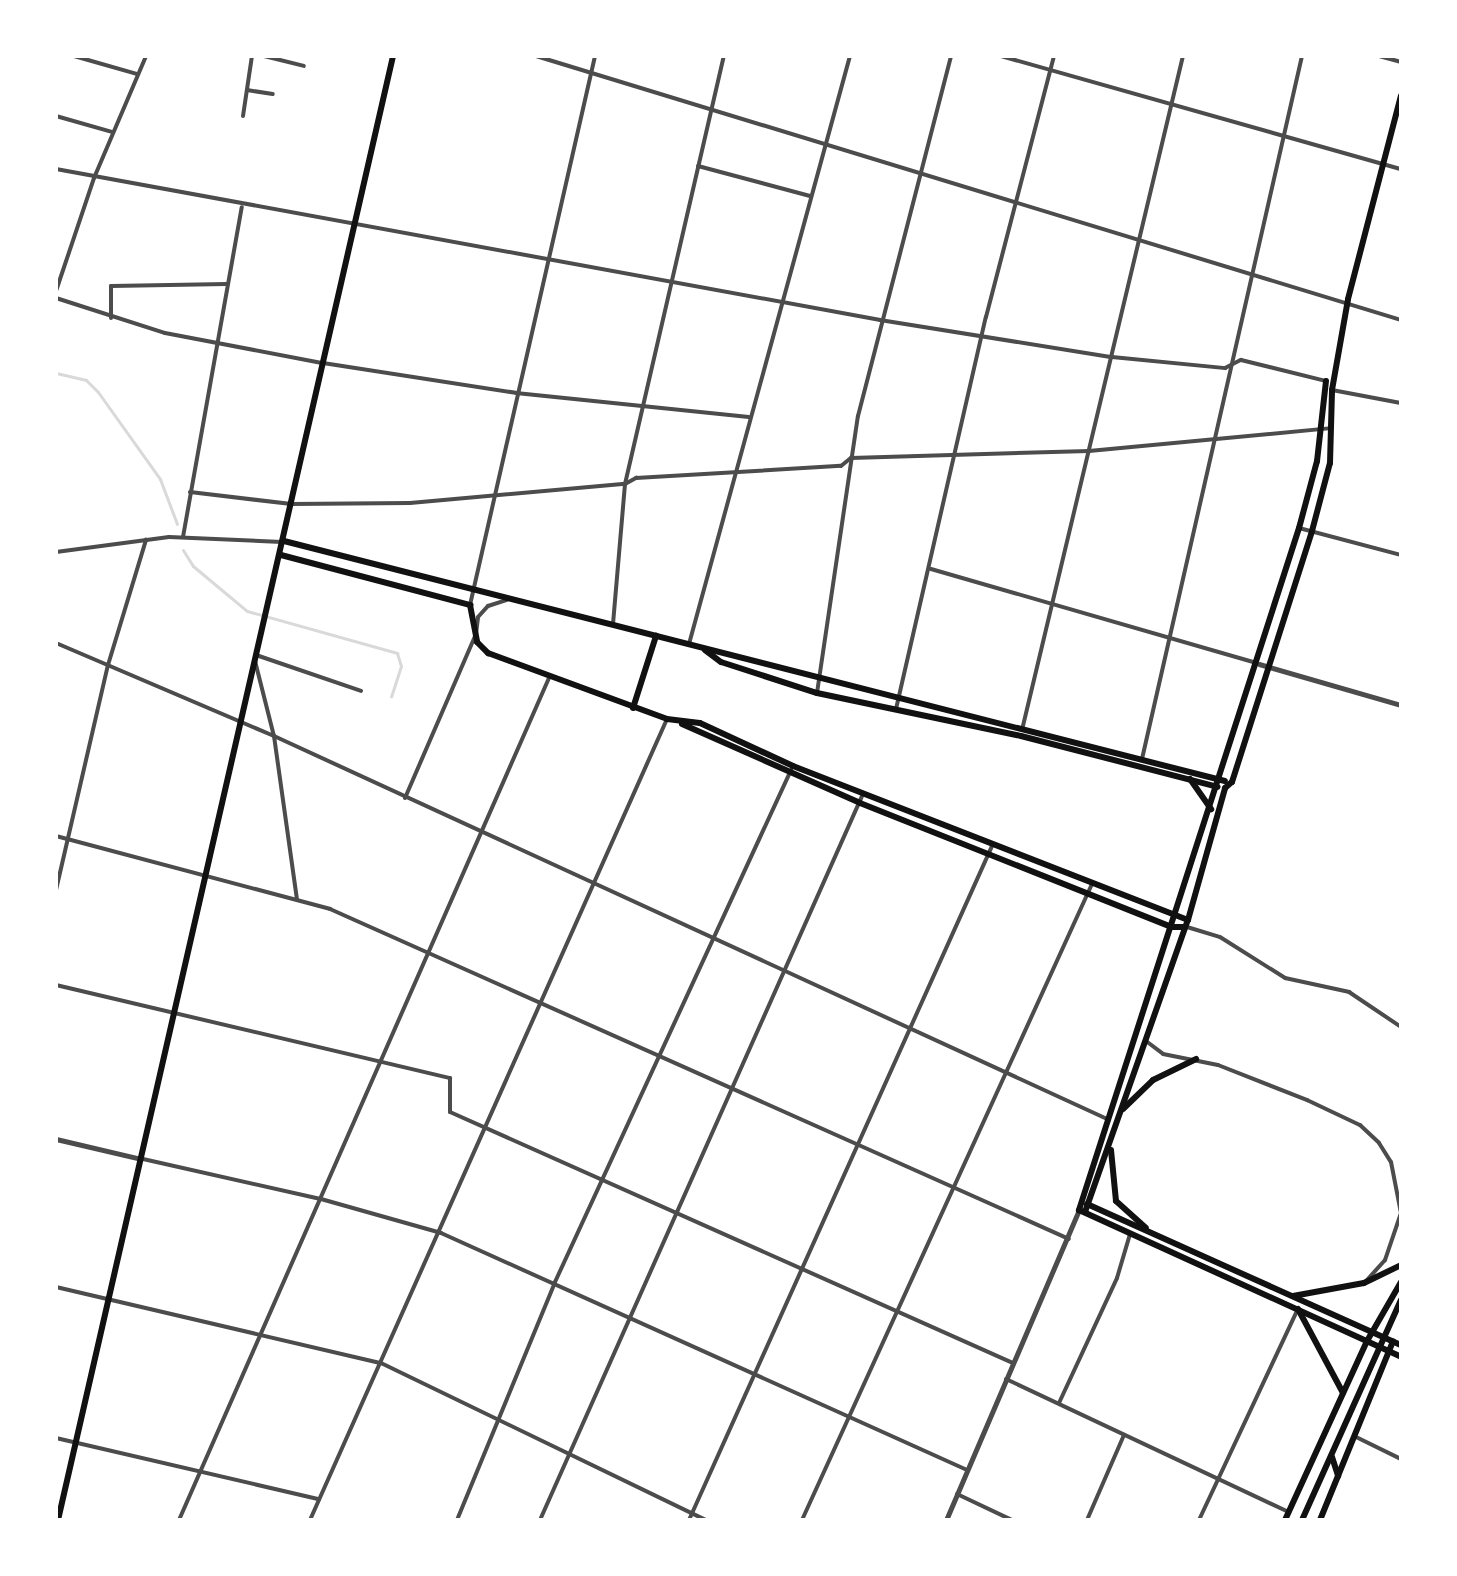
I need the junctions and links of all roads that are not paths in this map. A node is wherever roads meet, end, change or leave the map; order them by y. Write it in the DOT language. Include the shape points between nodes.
graph roads {
  1 [pos="74,56"];
  2 [pos="146,56"];
  3 [pos="252,56"];
  4 [pos="264,56"];
  5 [pos="393,56"];
  6 [pos="536,56"];
  7 [pos="595,56"];
  8 [pos="724,56"];
  9 [pos="850,56"];
  10 [pos="951,56"];
  11 [pos="1001,56"];
  12 [pos="1054,56"];
  13 [pos="1183,56"];
  14 [pos="1302,56"];
  15 [pos="1379,56"];
  16 [pos="1401,62"];
  17 [pos="304,66"];
  18 [pos="1051,69"];
  19 [pos="591,70"];
  20 [pos="138,74"];
  21 [pos="247,90"];
  22 [pos="273,94"];
  23 [pos="1401,96"];
  24 [pos="1171,103"];
  25 [pos="712,110"];
  26 [pos="56,116"];
  27 [pos="243,116"];
  28 [pos="112,132"];
  29 [pos="1284,135"];
  30 [pos="825,142"];
  31 [pos="1383,164"];
  32 [pos="698,166"];
  33 [pos="56,169"];
  34 [pos="1401,169"];
  35 [pos="920,170"];
  36 [pos="94,178"];
  37 [pos="810,196"];
  38 [pos="1017,203"];
  39 [pos="242,207"];
  40 [pos="356,223"];
  41 [pos="1139,242"];
  42 [pos="547,258"];
  43 [pos="1251,276"];
  44 [pos="671,278"];
  45 [pos="227,284"];
  46 [pos="56,291"];
  47 [pos="56,298"];
  48 [pos="783,299"];
  49 [pos="1347,304"];
  50 [pos="111,318"];
  51 [pos="880,320"];
  52 [pos="1401,320"];
  53 [pos="983,333"];
  54 [pos="215,344"];
  55 [pos="1112,357"];
  56 [pos="323,363"];
  57 [pos="1233,364"];
  58 [pos="1326,381"];
  59 [pos="1332,390"];
  60 [pos="516,393"];
  61 [pos="1401,403"];
  62 [pos="642,408"];
  63 [pos="749,417"];
  64 [pos="1331,428"];
  65 [pos="1320,429"];
  66 [pos="1215,438"];
  67 [pos="1089,451"];
  68 [pos="956,455"];
  69 [pos="851,458"];
  70 [pos="733,475"];
  71 [pos="625,484"];
  72 [pos="190,492"];
  73 [pos="493,497"];
  74 [pos="291,504"];
  75 [pos="1299,528"];
  76 [pos="1312,531"];
  77 [pos="183,537"];
  78 [pos="146,540"];
  79 [pos="284,541"];
  80 [pos="270,545"];
  81 [pos="56,552"];
  82 [pos="281,555"];
  83 [pos="1401,555"];
  84 [pos="931,569"];
  85 [pos="473,592"];
  86 [pos="507,600"];
  87 [pos="1055,603"];
  88 [pos="470,605"];
  89 [pos="613,626"];
  90 [pos="476,634"];
  91 [pos="656,636"];
  92 [pos="1172,638"];
  93 [pos="56,643"];
  94 [pos="689,645"];
  95 [pos="705,650"];
  96 [pos="256,658"];
  97 [pos="1259,664"];
  98 [pos="108,665"];
  99 [pos="1269,667"];
  100 [pos="819,677"];
  101 [pos="549,678"];
  102 [pos="361,691"];
  103 [pos="817,693"];
  104 [pos="900,699"];
  105 [pos="1401,705"];
  106 [pos="633,708"];
  107 [pos="896,709"];
  108 [pos="667,719"];
  109 [pos="682,724"];
  110 [pos="242,725"];
  111 [pos="1021,733"];
  112 [pos="274,736"];
  113 [pos="1143,759"];
  114 [pos="793,766"];
  115 [pos="1135,766"];
  116 [pos="790,774"];
  117 [pos="1190,779"];
  118 [pos="1223,784"];
  119 [pos="1214,786"];
  120 [pos="863,794"];
  121 [pos="405,798"];
  122 [pos="860,803"];
  123 [pos="1212,811"];
  124 [pos="481,834"];
  125 [pos="56,836"];
  126 [pos="68,839"];
  127 [pos="993,844"];
  128 [pos="989,854"];
  129 [pos="207,878"];
  130 [pos="1092,884"];
  131 [pos="596,885"];
  132 [pos="56,890"];
  133 [pos="1088,893"];
  134 [pos="297,899"];
  135 [pos="1180,900"];
  136 [pos="1161,909"];
  137 [pos="1176,915"];
  138 [pos="1186,924"];
  139 [pos="1171,927"];
  140 [pos="716,939"];
  141 [pos="786,969"];
  142 [pos="56,985"];
  143 [pos="545,1002"];
  144 [pos="177,1015"];
  145 [pos="1401,1027"];
  146 [pos="913,1029"];
  147 [pos="1145,1040"];
  148 [pos="663,1055"];
  149 [pos="1196,1059"];
  150 [pos="379,1061"];
  151 [pos="1005,1072"];
  152 [pos="732,1088"];
  153 [pos="1121,1112"];
  154 [pos="1107,1119"];
  155 [pos="488,1128"];
  156 [pos="1112,1137"];
  157 [pos="56,1139"];
  158 [pos="861,1147"];
  159 [pos="143,1159"];
  160 [pos="604,1179"];
  161 [pos="952,1187"];
  162 [pos="321,1199"];
  163 [pos="1081,1201"];
  164 [pos="1090,1206"];
  165 [pos="676,1211"];
  166 [pos="1401,1213"];
  167 [pos="1081,1214"];
  168 [pos="441,1233"];
  169 [pos="1130,1234"];
  170 [pos="1069,1239"];
  171 [pos="1165,1241"];
  172 [pos="1401,1265"];
  173 [pos="803,1268"];
  174 [pos="555,1282"];
  175 [pos="1401,1282"];
  176 [pos="1364,1283"];
  177 [pos="56,1287"];
  178 [pos="1293,1296"];
  179 [pos="111,1299"];
  180 [pos="1401,1300"];
  181 [pos="1298,1309"];
  182 [pos="898,1314"];
  183 [pos="630,1315"];
  184 [pos="1371,1331"];
  185 [pos="259,1333"];
  186 [pos="1382,1336"];
  187 [pos="1367,1341"];
  188 [pos="1393,1341"];
  189 [pos="1401,1345"];
  190 [pos="1378,1346"];
  191 [pos="1389,1351"];
  192 [pos="1401,1357"];
  193 [pos="381,1363"];
  194 [pos="1013,1363"];
  195 [pos="754,1374"];
  196 [pos="1006,1379"];
  197 [pos="1343,1393"];
  198 [pos="1059,1403"];
  199 [pos="849,1417"];
  200 [pos="499,1420"];
  201 [pos="1124,1435"];
  202 [pos="1354,1436"];
  203 [pos="56,1438"];
  204 [pos="78,1443"];
  205 [pos="570,1454"];
  206 [pos="1332,1457"];
  207 [pos="1401,1459"];
  208 [pos="202,1469"];
  209 [pos="967,1470"];
  210 [pos="1338,1476"];
  211 [pos="1216,1480"];
  212 [pos="957,1494"];
  213 [pos="319,1499"];
  214 [pos="1289,1512"];
  215 [pos="692,1513"];
  216 [pos="58,1520"];
  217 [pos="179,1520"];
  218 [pos="310,1520"];
  219 [pos="457,1520"];
  220 [pos="540,1520"];
  221 [pos="689,1520"];
  222 [pos="706,1520"];
  223 [pos="802,1520"];
  224 [pos="946,1520"];
  225 [pos="1012,1520"];
  226 [pos="1087,1520"];
  227 [pos="1199,1520"];
  228 [pos="1285,1520"];
  229 [pos="1302,1520"];
  230 [pos="1321,1520"];
  1 -- 20 [label="street"];
  2 -- 20 [label="street"];
  3 -- 21 [label="street"];
  4 -- 17 [label="street"];
  5 -- 40 [label="main road"];
  6 -- 19 [label="street"];
  7 -- 19 [label="street"];
  8 -- 25 [label="street"];
  9 -- 30 [label="street"];
  10 -- 35 [label="street"];
  11 -- 18 [label="street"];
  12 -- 18 [label="street"];
  13 -- 24 [label="street"];
  14 -- 29 [label="street"];
  15 -- 16 [label="street"];
  18 -- 24 [label="street"];
  18 -- 38 [label="street"];
  19 -- 25 [label="street"];
  19 -- 42 [label="street"];
  20 -- 28 [label="street"];
  21 -- 22 [label="street"];
  21 -- 27 [label="street"];
  23 -- 31 [label="main road"];
  24 -- 29 [label="street"];
  24 -- 41 [label="street"];
  25 -- 30 [label="street"];
  25 -- 32 [label="street"];
  26 -- 28 [label="street"];
  28 -- 36 [label="street"];
  29 -- 31 [label="street"];
  29 -- 43 [label="street"];
  30 -- 35 [label="street"];
  30 -- 37 [label="street"];
  31 -- 34 [label="street"];
  31 -- 49 [label="main road"];
  32 -- 37 [label="street"];
  32 -- 44 [label="street"];
  33 -- 36 [label="street"];
  35 -- 38 [label="street"];
  35 -- 51 [label="street"];
  36 -- 39 [label="street"];
  36 -- 46 [label="street"];
  37 -- 48 [label="street"];
  38 -- 41 [label="street"];
  38 -- 53 [label="street"];
  39 -- 40 [label="street"];
  39 -- 45 [label="street"];
  40 -- 42 [label="street"];
  40 -- 56 [label="main road"];
  41 -- 43 [label="street"];
  41 -- 55 [label="street"];
  42 -- 44 [label="street"];
  42 -- 60 [label="street"];
  43 -- 49 [label="street"];
  43 -- 57 [label="street"];
  44 -- 48 [label="street"];
  44 -- 62 [label="street"];
  45 -- 50 [label="street" via="111,286"];
  45 -- 54 [label="street"];
  47 -- 50 [label="street"];
  48 -- 51 [label="street"];
  48 -- 63 [label="street"];
  49 -- 52 [label="street"];
  49 -- 59 [label="main road"];
  50 -- 54 [label="street"];
  51 -- 53 [label="street"];
  51 -- 69 [label="street"];
  53 -- 55 [label="street"];
  53 -- 68 [label="street"];
  54 -- 56 [label="street"];
  54 -- 72 [label="street"];
  55 -- 57 [label="street" via="1225,368"];
  55 -- 67 [label="street"];
  56 -- 60 [label="street"];
  56 -- 74 [label="main road"];
  57 -- 58 [label="street" via="1241,360"];
  57 -- 66 [label="street"];
  58 -- 59 [label="main road"];
  58 -- 65 [label="main road"];
  59 -- 61 [label="street"];
  59 -- 64 [label="main road"];
  60 -- 62 [label="street"];
  60 -- 73 [label="street"];
  62 -- 63 [label="street"];
  62 -- 71 [label="street"];
  63 -- 70 [label="street"];
  64 -- 65 [label="street"];
  64 -- 76 [label="main road" via="1330,463"];
  65 -- 66 [label="street"];
  65 -- 75 [label="main road"];
  66 -- 67 [label="street"];
  66 -- 92 [label="street"];
  67 -- 68 [label="street"];
  67 -- 87 [label="street"];
  68 -- 69 [label="street"];
  68 -- 84 [label="street"];
  69 -- 70 [label="street" via="841,466"];
  69 -- 100 [label="street"];
  70 -- 71 [label="street" via="636,478"];
  70 -- 94 [label="street"];
  71 -- 73 [label="street"];
  71 -- 89 [label="street"];
  72 -- 74 [label="street"];
  72 -- 77 [label="street"];
  73 -- 74 [label="street"];
  73 -- 85 [label="street"];
  74 -- 79 [label="main road"];
  75 -- 76 [label="street"];
  75 -- 97 [label="main road"];
  76 -- 83 [label="street"];
  76 -- 99 [label="main road"];
  77 -- 78 [label="street"];
  77 -- 80 [label="street"];
  78 -- 81 [label="street"];
  78 -- 98 [label="street"];
  79 -- 80 [label="street"];
  79 -- 82 [label="main road"];
  79 -- 85 [label="main road"];
  80 -- 82 [label="street"];
  82 -- 88 [label="main road"];
  82 -- 96 [label="main road"];
  84 -- 87 [label="street"];
  84 -- 104 [label="street"];
  85 -- 86 [label="main road"];
  85 -- 88 [label="street"];
  86 -- 89 [label="main road"];
  86 -- 90 [label="street" via="483,609"];
  87 -- 92 [label="street"];
  87 -- 111 [label="street"];
  88 -- 90 [label="main road"];
  89 -- 91 [label="main road"];
  90 -- 101 [label="main road" via="488,653"];
  90 -- 121 [label="street"];
  91 -- 94 [label="main road"];
  91 -- 106 [label="main road"];
  92 -- 97 [label="street"];
  92 -- 113 [label="street"];
  93 -- 98 [label="street"];
  94 -- 95 [label="main road"];
  95 -- 100 [label="main road"];
  95 -- 103 [label="main road" via="721,662"];
  96 -- 102 [label="street"];
  96 -- 110 [label="main road"];
  96 -- 112 [label="street"];
  97 -- 99 [label="street"];
  97 -- 118 [label="main road"];
  98 -- 110 [label="street"];
  98 -- 126 [label="street"];
  99 -- 105 [label="street"];
  99 -- 118 [label="main road" via="1232,782"];
  100 -- 103 [label="street"];
  100 -- 104 [label="main road"];
  101 -- 106 [label="main road"];
  101 -- 124 [label="street"];
  103 -- 107 [label="main road"];
  104 -- 107 [label="street"];
  104 -- 111 [label="main road"];
  106 -- 108 [label="main road"];
  107 -- 111 [label="main road"];
  108 -- 109 [label="main road"];
  108 -- 131 [label="street"];
  109 -- 114 [label="main road" via="700,723"];
  109 -- 116 [label="main road"];
  110 -- 112 [label="street"];
  110 -- 129 [label="main road"];
  111 -- 113 [label="main road"];
  111 -- 115 [label="main road"];
  112 -- 121 [label="street"];
  112 -- 134 [label="street"];
  113 -- 115 [label="street"];
  113 -- 118 [label="main road"];
  114 -- 116 [label="street"];
  114 -- 120 [label="main road"];
  115 -- 117 [label="main road"];
  116 -- 122 [label="main road"];
  116 -- 140 [label="street"];
  117 -- 119 [label="main road"];
  117 -- 123 [label="main road"];
  118 -- 119 [label="main road"];
  118 -- 138 [label="main road"];
  119 -- 123 [label="main road"];
  120 -- 122 [label="street"];
  120 -- 127 [label="main road"];
  121 -- 124 [label="street"];
  122 -- 128 [label="main road"];
  122 -- 141 [label="street"];
  123 -- 135 [label="main road"];
  124 -- 131 [label="street"];
  124 -- 150 [label="street"];
  125 -- 126 [label="street"];
  126 -- 129 [label="street"];
  126 -- 132 [label="street"];
  127 -- 128 [label="street"];
  127 -- 130 [label="main road"];
  128 -- 133 [label="main road"];
  128 -- 146 [label="street"];
  129 -- 134 [label="street"];
  129 -- 144 [label="main road"];
  130 -- 133 [label="street"];
  130 -- 136 [label="main road"];
  131 -- 140 [label="street"];
  131 -- 143 [label="street"];
  133 -- 139 [label="main road"];
  133 -- 151 [label="street"];
  134 -- 143 [label="street"];
  135 -- 136 [label="main road"];
  135 -- 137 [label="main road"];
  136 -- 137 [label="main road"];
  137 -- 138 [label="main road"];
  137 -- 139 [label="main road"];
  138 -- 139 [label="main road"];
  138 -- 145 [label="street" via="1220,937 1285,978 1349,992"];
  138 -- 147 [label="main road"];
  139 -- 154 [label="main road"];
  140 -- 141 [label="street"];
  140 -- 148 [label="street"];
  141 -- 146 [label="street"];
  141 -- 152 [label="street"];
  142 -- 144 [label="street"];
  143 -- 148 [label="street"];
  143 -- 155 [label="street"];
  144 -- 150 [label="street"];
  144 -- 159 [label="main road"];
  146 -- 151 [label="street"];
  146 -- 158 [label="street"];
  147 -- 149 [label="street" via="1163,1054"];
  147 -- 153 [label="main road"];
  148 -- 152 [label="street"];
  148 -- 160 [label="street"];
  149 -- 153 [label="main road" via="1153,1080"];
  149 -- 166 [label="street" via="1242,1073 1360,1125 1391,1162"];
  150 -- 155 [label="street" via="450,1078 447,1109"];
  150 -- 162 [label="street"];
  151 -- 154 [label="street"];
  151 -- 161 [label="street"];
  152 -- 158 [label="street"];
  152 -- 165 [label="street"];
  153 -- 156 [label="main road"];
  154 -- 163 [label="main road"];
  155 -- 160 [label="street"];
  155 -- 168 [label="street"];
  156 -- 164 [label="main road"];
  156 -- 171 [label="main road" via="1109,1167 1116,1201 1126,1215"];
  157 -- 159 [label="street"];
  158 -- 161 [label="street"];
  158 -- 173 [label="street"];
  159 -- 162 [label="street"];
  159 -- 179 [label="main road"];
  160 -- 165 [label="street"];
  160 -- 174 [label="street"];
  161 -- 170 [label="street"];
  161 -- 182 [label="street"];
  162 -- 168 [label="street"];
  162 -- 185 [label="street"];
  163 -- 164 [label="main road"];
  163 -- 167 [label="main road"];
  164 -- 167 [label="main road"];
  164 -- 171 [label="main road"];
  165 -- 173 [label="street"];
  165 -- 183 [label="street"];
  166 -- 176 [label="street" via="1385,1260"];
  167 -- 169 [label="main road"];
  167 -- 170 [label="street"];
  168 -- 174 [label="street"];
  168 -- 193 [label="street"];
  169 -- 181 [label="main road"];
  169 -- 198 [label="street" via="1117,1278"];
  170 -- 194 [label="street"];
  171 -- 178 [label="main road"];
  172 -- 176 [label="main road"];
  173 -- 182 [label="street"];
  173 -- 195 [label="street"];
  174 -- 183 [label="street"];
  174 -- 200 [label="street"];
  175 -- 184 [label="main road"];
  176 -- 178 [label="main road"];
  177 -- 179 [label="street"];
  178 -- 184 [label="main road"];
  179 -- 185 [label="street"];
  179 -- 204 [label="main road"];
  180 -- 186 [label="main road"];
  181 -- 187 [label="main road"];
  181 -- 197 [label="main road"];
  181 -- 211 [label="street"];
  182 -- 194 [label="street"];
  182 -- 199 [label="street"];
  183 -- 195 [label="street"];
  183 -- 205 [label="street"];
  184 -- 186 [label="main road"];
  184 -- 187 [label="main road"];
  185 -- 193 [label="street"];
  185 -- 208 [label="street"];
  186 -- 188 [label="main road"];
  186 -- 190 [label="main road"];
  187 -- 190 [label="main road"];
  187 -- 197 [label="main road"];
  188 -- 189 [label="main road"];
  188 -- 191 [label="main road"];
  190 -- 191 [label="main road"];
  190 -- 206 [label="main road"];
  191 -- 192 [label="main road"];
  191 -- 202 [label="main road"];
  193 -- 200 [label="street"];
  193 -- 213 [label="street"];
  194 -- 196 [label="street"];
  195 -- 199 [label="street"];
  195 -- 215 [label="street"];
  196 -- 198 [label="street"];
  196 -- 209 [label="street"];
  197 -- 214 [label="main road"];
  198 -- 201 [label="street"];
  199 -- 209 [label="street"];
  199 -- 223 [label="street"];
  200 -- 205 [label="street"];
  200 -- 219 [label="street"];
  201 -- 211 [label="street"];
  201 -- 226 [label="street"];
  202 -- 207 [label="street"];
  202 -- 210 [label="main road"];
  203 -- 204 [label="street"];
  204 -- 208 [label="street"];
  204 -- 216 [label="main road"];
  205 -- 215 [label="street"];
  205 -- 220 [label="street"];
  206 -- 210 [label="main road"];
  206 -- 229 [label="main road"];
  208 -- 213 [label="street"];
  208 -- 217 [label="street"];
  209 -- 212 [label="street"];
  210 -- 230 [label="main road"];
  211 -- 214 [label="street"];
  211 -- 227 [label="street"];
  212 -- 224 [label="street"];
  212 -- 225 [label="street"];
  213 -- 218 [label="street"];
  214 -- 228 [label="main road"];
  215 -- 221 [label="street"];
  215 -- 222 [label="street"];
}
